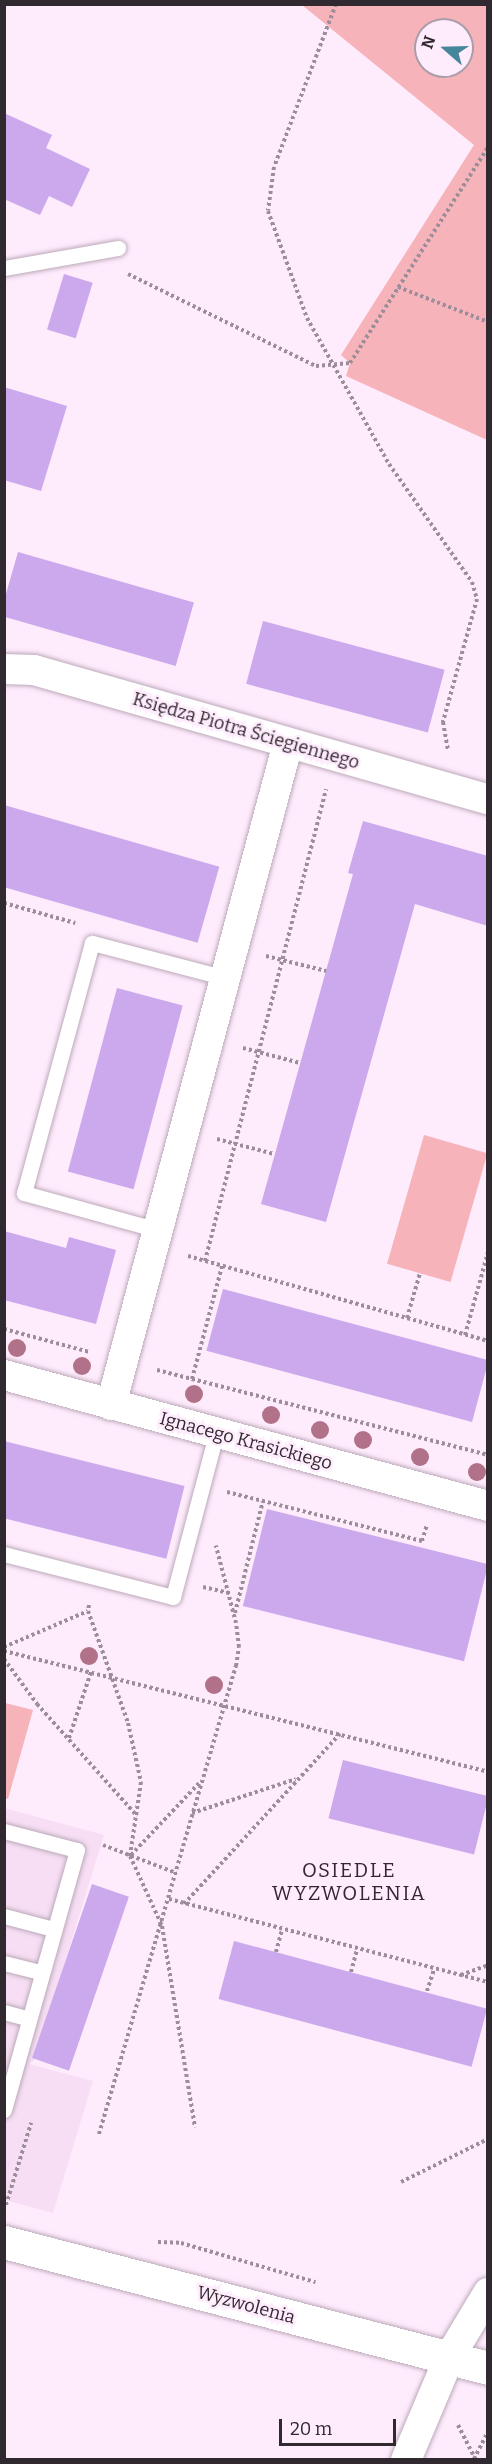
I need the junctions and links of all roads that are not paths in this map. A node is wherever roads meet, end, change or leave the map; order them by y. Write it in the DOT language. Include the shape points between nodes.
graph roads {
  1 [pos="118,248"];
  2 [pos="4,267"];
  3 [pos="5,668"];
  4 [pos="288,743"];
  5 [pos="488,799"];
  6 [pos="226,978"];
  7 [pos="156,1239"];
  8 [pos="4,1375"];
  9 [pos="111,1405"];
  10 [pos="216,1434"];
  11 [pos="488,1506"];
  12 [pos="4,1554"];
  13 [pos="4,1831"];
  14 [pos="4,1916"];
  15 [pos="53,1929"];
  16 [pos="4,1963"];
  17 [pos="41,1972"];
  18 [pos="4,2012"];
  19 [pos="27,2018"];
  20 [pos="4,2110"];
  21 [pos="4,2242"];
  22 [pos="488,2293"];
  23 [pos="449,2358"];
  24 [pos="488,2368"];
  25 [pos="406,2460"];
  1 -- 2 [label="lane"];
  3 -- 4 [label="street, Księdza Piotra Ściegiennego" via="34,670"];
  4 -- 5 [label="street, Księdza Piotra Ściegiennego"];
  4 -- 6 [label="street"];
  6 -- 7 [label="street"];
  6 -- 7 [label="lane" via="92,943 24,1193"];
  7 -- 9 [label="street"];
  8 -- 9 [label="street, Ignacego Krasickiego"];
  9 -- 10 [label="street, Ignacego Krasickiego"];
  10 -- 11 [label="street, Ignacego Krasickiego"];
  10 -- 12 [label="lane" via="172,1597"];
  13 -- 15 [label="lane" via="77,1850"];
  14 -- 15 [label="lane"];
  15 -- 17 [label="lane"];
  16 -- 17 [label="lane"];
  17 -- 19 [label="lane"];
  18 -- 19 [label="lane"];
  19 -- 20 [label="lane"];
  21 -- 23 [label="street, Wyzwolenia"];
  22 -- 23 [label="street"];
  23 -- 24 [label="street, Wyzwolenia"];
  23 -- 25 [label="street"];
}
